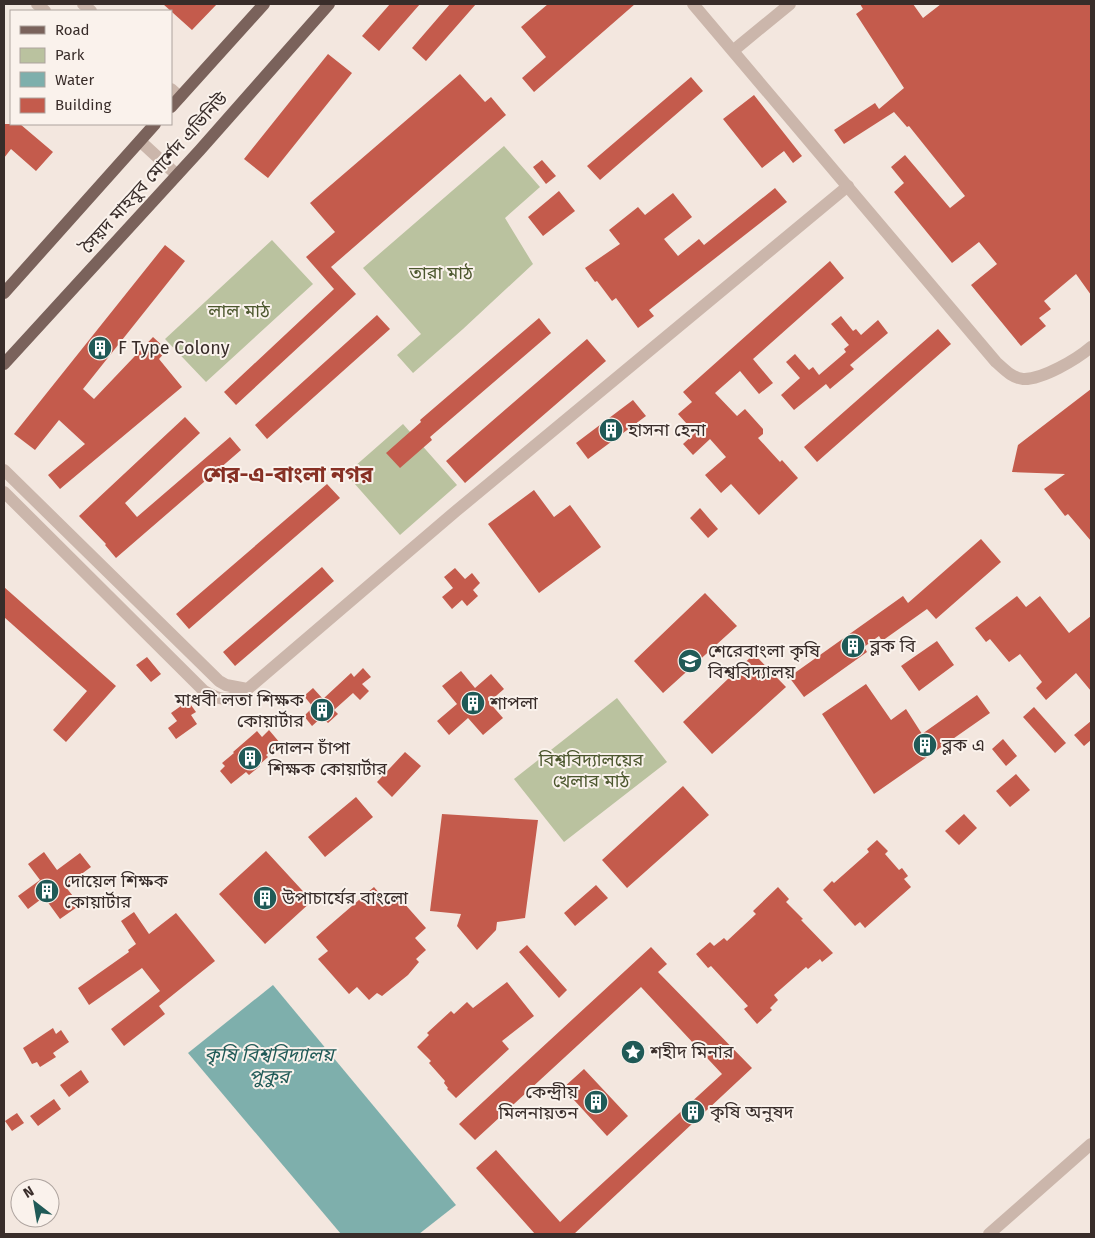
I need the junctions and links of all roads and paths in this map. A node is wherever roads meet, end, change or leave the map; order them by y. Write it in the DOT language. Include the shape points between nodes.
graph roads {
  1 [pos="264,4"];
  2 [pos="329,4"];
  3 [pos="694,4"];
  4 [pos="790,4"];
  5 [pos="734,50"];
  6 [pos="174,98"];
  7 [pos="154,125"];
  8 [pos="140,141"];
  9 [pos="177,174"];
  10 [pos="848,186"];
  11 [pos="4,293"];
  12 [pos="1091,347"];
  13 [pos="4,364"];
  14 [pos="4,470"];
  15 [pos="4,492"];
  16 [pos="92,556"];
  17 [pos="81,567"];
  18 [pos="247,689"];
  19 [pos="1091,1144"];
  20 [pos="989,1234"];
  1 -- 6 [label="main road, সৈয়দ মাহবুব মোর্শেদ এভিনিউ"];
  2 -- 9 [label="main road, সৈয়দ মাহবুব মোর্শেদ এভিনিউ"];
  3 -- 5 [label="street"];
  4 -- 5 [label="street"];
  5 -- 10 [label="street"];
  7 -- 8 [label="main road, সৈয়দ মাহবুব মোর্শেদ এভিনিউ"];
  8 -- 9 [label="street"];
  8 -- 11 [label="main road, সৈয়দ মাহবুব মোর্শেদ এভিনিউ"];
  9 -- 13 [label="main road, সৈয়দ মাহবুব মোর্শেদ এভিনিউ"];
  10 -- 12 [label="street" via="996,362 1009,373 1022,379 1036,376 1072,361"];
  10 -- 18 [label="street"];
  14 -- 16 [label="street"];
  15 -- 17 [label="street"];
  16 -- 17 [label="street"];
  16 -- 18 [label="street" via="218,681"];
  17 -- 18 [label="street" via="204,691 220,699 233,698"];
  19 -- 20 [label="street"];
}
